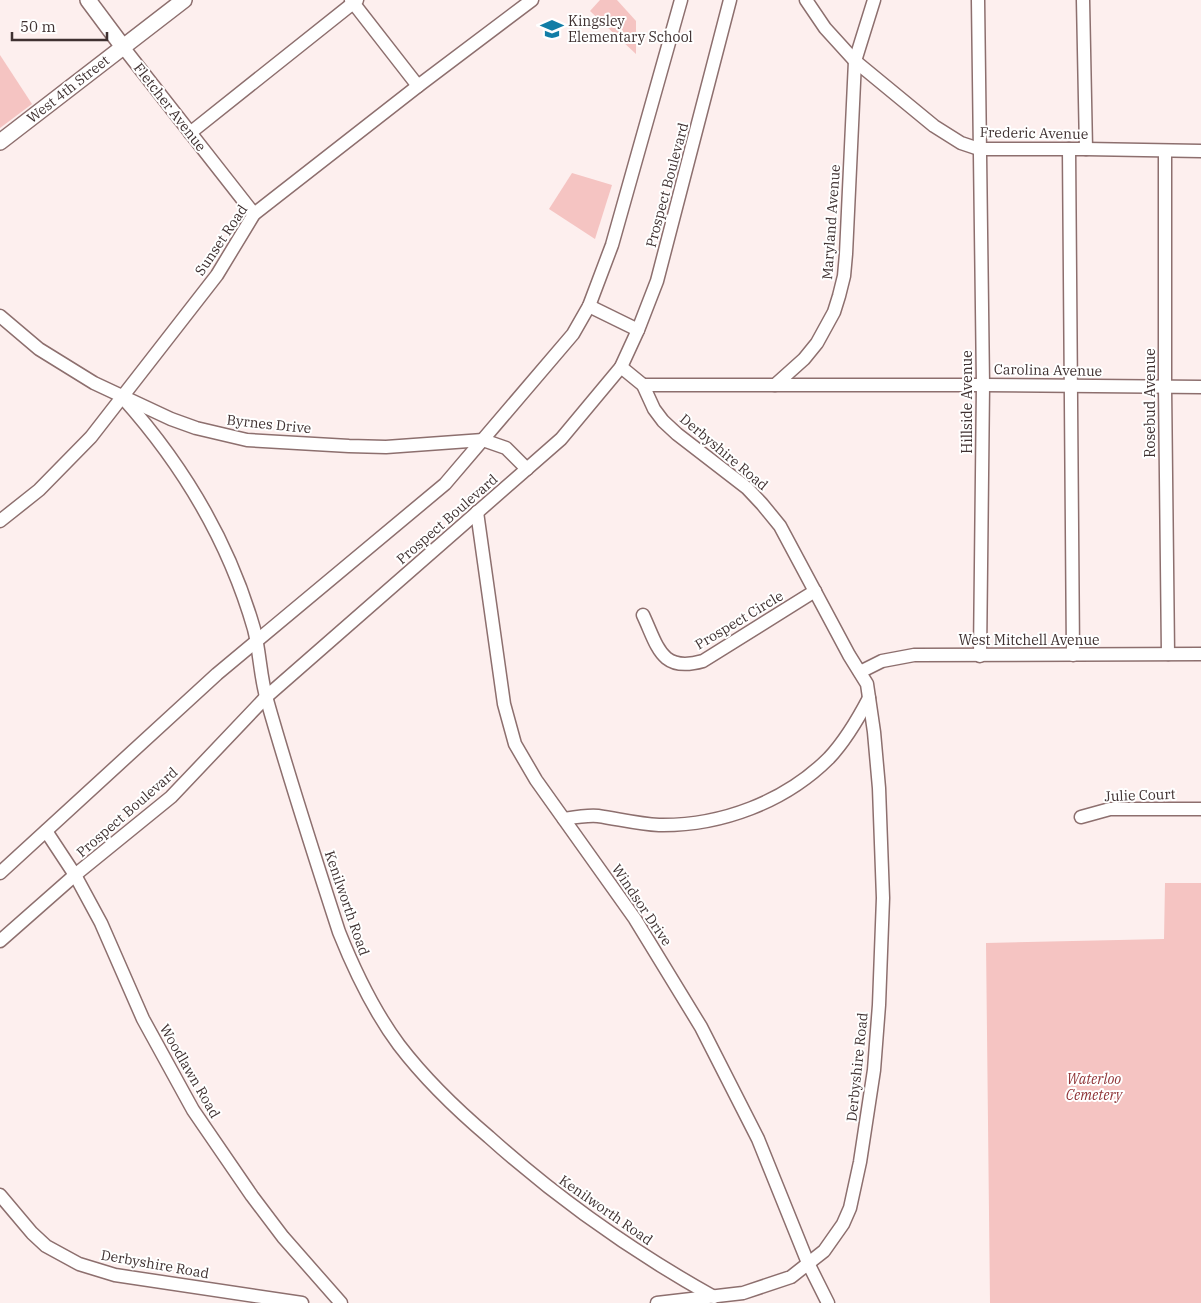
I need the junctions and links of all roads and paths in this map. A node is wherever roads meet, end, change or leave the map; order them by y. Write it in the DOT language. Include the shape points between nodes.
graph roads {
  1 [pos="88,0"];
  2 [pos="184,0"];
  3 [pos="532,0"];
  4 [pos="681,0"];
  5 [pos="730,0"];
  6 [pos="806,0"];
  7 [pos="864,0"];
  8 [pos="874,0"];
  9 [pos="978,0"];
  10 [pos="1084,0"];
  11 [pos="354,1"];
  12 [pos="870,13"];
  13 [pos="123,47"];
  14 [pos="855,61"];
  15 [pos="418,86"];
  16 [pos="190,133"];
  17 [pos="0,142"];
  18 [pos="1070,148"];
  19 [pos="1086,148"];
  20 [pos="979,149"];
  21 [pos="1165,151"];
  22 [pos="1201,151"];
  23 [pos="254,214"];
  24 [pos="589,306"];
  25 [pos="0,316"];
  26 [pos="638,330"];
  27 [pos="621,367"];
  28 [pos="643,385"];
  29 [pos="775,385"];
  30 [pos="983,385"];
  31 [pos="1070,386"];
  32 [pos="1164,387"];
  33 [pos="1201,387"];
  34 [pos="123,398"];
  35 [pos="483,440"];
  36 [pos="527,469"];
  37 [pos="477,512"];
  38 [pos="0,521"];
  39 [pos="814,591"];
  40 [pos="643,615"];
  41 [pos="256,641"];
  42 [pos="1168,654"];
  43 [pos="1201,654"];
  44 [pos="1073,655"];
  45 [pos="980,656"];
  46 [pos="860,672"];
  47 [pos="266,697"];
  48 [pos="869,698"];
  49 [pos="1201,808"];
  50 [pos="1081,817"];
  51 [pos="564,820"];
  52 [pos="46,831"];
  53 [pos="0,873"];
  54 [pos="75,876"];
  55 [pos="0,941"];
  56 [pos="0,1195"];
  57 [pos="808,1263"];
  58 [pos="714,1297"];
  59 [pos="302,1303"];
  60 [pos="341,1303"];
  61 [pos="657,1303"];
  62 [pos="828,1303"];
  1 -- 13 [label="main road, Fletcher Avenue"];
  2 -- 13 [label="main road, West 4th Street"];
  3 -- 15 [label="street, Sunset Road"];
  4 -- 24 [label="street, Prospect Boulevard" via="612,245"];
  5 -- 26 [label="street, Prospect Boulevard" via="671,231 657,281"];
  6 -- 14 [label="street, Frederic Avenue" via="825,28"];
  7 -- 12 [label="street"];
  8 -- 12 [label="street, Maryland Avenue"];
  9 -- 20 [label="street, Hillside Avenue"];
  10 -- 19 [label="street"];
  11 -- 15 [label="street"];
  11 -- 16 [label="street"];
  12 -- 14 [label="street, Maryland Avenue"];
  13 -- 16 [label="street, Fletcher Avenue"];
  13 -- 17 [label="main road, West 4th Street"];
  14 -- 20 [label="street, Frederic Avenue" via="934,126 961,143"];
  14 -- 29 [label="street, Maryland Avenue" via="844,276 834,312 817,343"];
  15 -- 23 [label="street, Sunset Road"];
  16 -- 23 [label="street, Fletcher Avenue"];
  18 -- 19 [label="street, Frederic Avenue"];
  18 -- 20 [label="street, Frederic Avenue"];
  18 -- 31 [label="street"];
  19 -- 21 [label="street, Frederic Avenue"];
  20 -- 30 [label="street, Hillside Avenue"];
  21 -- 22 [label="street, Frederic Avenue"];
  21 -- 32 [label="street, Rosebud Avenue"];
  23 -- 34 [label="street, Sunset Road" via="218,276"];
  24 -- 26 [label="street"];
  24 -- 35 [label="street, Prospect Boulevard" via="572,334"];
  25 -- 34 [label="street, Byrnes Drive" via="39,349"];
  26 -- 27 [label="street, Prospect Boulevard"];
  27 -- 28 [label="street, Derbyshire Road"];
  27 -- 36 [label="street, Prospect Boulevard" via="561,439"];
  28 -- 29 [label="street"];
  28 -- 39 [label="street, Derbyshire Road" via="663,421 741,483 762,504 780,526"];
  29 -- 30 [label="street, Carolina Avenue"];
  30 -- 31 [label="street, Carolina Avenue"];
  30 -- 45 [label="street, Hillside Avenue"];
  31 -- 32 [label="street, Carolina Avenue"];
  31 -- 44 [label="street"];
  32 -- 33 [label="street, Carolina Avenue"];
  32 -- 42 [label="street, Rosebud Avenue"];
  34 -- 35 [label="street, Byrnes Drive" via="196,428 247,440 386,447"];
  34 -- 38 [label="street, Sunset Road" via="66,464"];
  34 -- 41 [label="street, Kenilworth Road" via="169,453 207,514 237,580"];
  35 -- 36 [label="street, Byrnes Drive" via="506,448"];
  35 -- 41 [label="street, Prospect Boulevard" via="445,484"];
  36 -- 37 [label="street, Prospect Boulevard"];
  37 -- 47 [label="street, Prospect Boulevard"];
  37 -- 51 [label="street, Windsor Drive" via="508,724 525,762"];
  39 -- 40 [label="street, Prospect Circle" via="703,661 691,664 668,660 659,651"];
  39 -- 46 [label="street, Derbyshire Road"];
  41 -- 47 [label="street, Kenilworth Road"];
  41 -- 52 [label="street, Prospect Boulevard"];
  42 -- 43 [label="street, West Mitchell Avenue"];
  42 -- 44 [label="street, West Mitchell Avenue"];
  44 -- 45 [label="street, West Mitchell Avenue"];
  45 -- 46 [label="street, West Mitchell Avenue" via="897,657"];
  46 -- 48 [label="street, Derbyshire Road"];
  47 -- 54 [label="street, Prospect Boulevard" via="171,797"];
  47 -- 58 [label="street, Kenilworth Road" via="350,961 380,1018 398,1044 440,1092 543,1183 600,1226"];
  48 -- 51 [label="street" via="851,730 813,773 749,809 712,820 681,824 635,823 597,816"];
  48 -- 57 [label="street, Derbyshire Road" via="879,788 883,898 874,1070 850,1208 824,1251"];
  49 -- 50 [label="street, Julie Court" via="1110,809"];
  51 -- 57 [label="street, Windsor Drive" via="635,919 701,1027 758,1139"];
  52 -- 53 [label="street, Prospect Boulevard"];
  52 -- 54 [label="street, Woodlawn Road"];
  54 -- 55 [label="street, Prospect Boulevard"];
  54 -- 60 [label="street, Woodlawn Road" via="101,924 143,1019 193,1110 257,1203"];
  56 -- 59 [label="street, Derbyshire Road" via="32,1233 62,1256 79,1264 115,1275"];
  57 -- 58 [label="street, Derbyshire Road" via="784,1280 743,1293"];
  57 -- 62 [label="street, Windsor Drive"];
  58 -- 61 [label="street, Derbyshire Road"];
}
